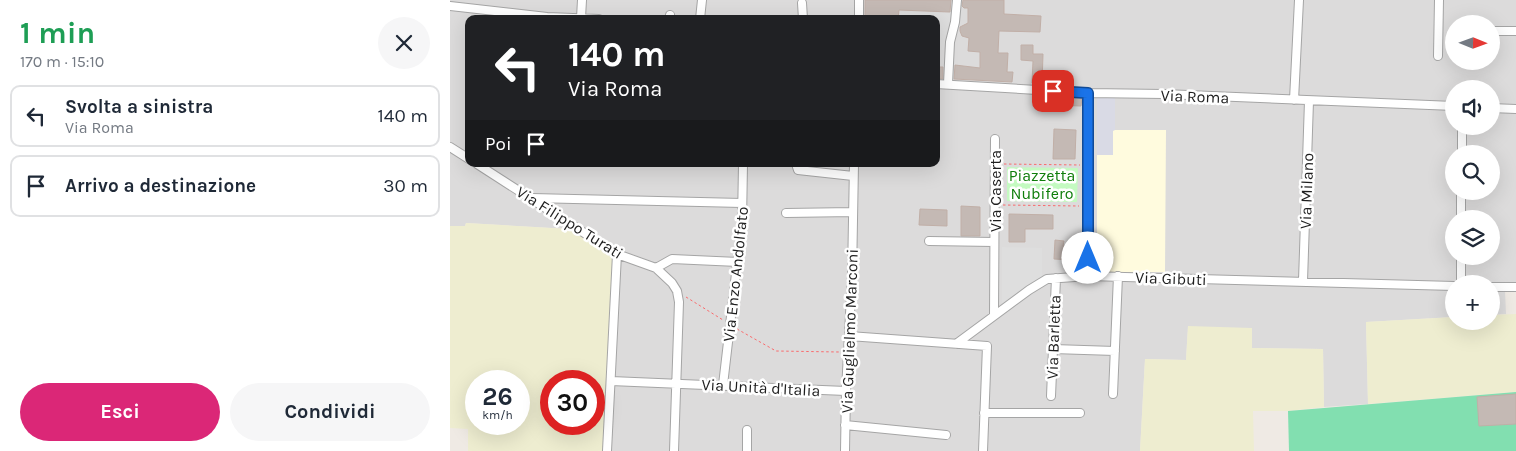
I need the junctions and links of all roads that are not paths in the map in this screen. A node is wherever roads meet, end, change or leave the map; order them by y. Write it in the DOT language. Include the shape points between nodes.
graph roads {
  1 [pos="582,0"];
  2 [pos="702,0"];
  3 [pos="859,0"];
  4 [pos="957,0"];
  5 [pos="1299,0"];
  6 [pos="1439,0"];
  7 [pos="802,3"];
  8 [pos="450,6"];
  9 [pos="529,15"];
  10 [pos="581,15"];
  11 [pos="700,15"];
  12 [pos="803,15"];
  13 [pos="858,15"];
  14 [pos="1500,31"];
  15 [pos="1516,31"];
  16 [pos="1438,56"];
  17 [pos="940,84"];
  18 [pos="948,84"];
  19 [pos="1088,93"];
  20 [pos="1294,100"];
  21 [pos="1309,101"];
  22 [pos="1445,106"];
  23 [pos="1500,109"];
  24 [pos="1516,110"];
  25 [pos="995,139"];
  26 [pos="450,147"];
  27 [pos="465,156"];
  28 [pos="482,167"];
  29 [pos="743,167"];
  30 [pos="797,167"];
  31 [pos="854,167"];
  32 [pos="853,176"];
  33 [pos="532,198"];
  34 [pos="742,203"];
  35 [pos="853,212"];
  36 [pos="786,214"];
  37 [pos="929,241"];
  38 [pos="994,242"];
  39 [pos="617,254"];
  40 [pos="738,262"];
  41 [pos="656,268"];
  42 [pos="1088,276"];
  43 [pos="1118,276"];
  44 [pos="1056,278"];
  45 [pos="1303,282"];
  46 [pos="1445,286"];
  47 [pos="1500,287"];
  48 [pos="1516,287"];
  49 [pos="994,315"];
  50 [pos="848,336"];
  51 [pos="956,344"];
  52 [pos="1053,349"];
  53 [pos="1114,351"];
  54 [pos="611,381"];
  55 [pos="677,384"];
  56 [pos="723,385"];
  57 [pos="846,391"];
  58 [pos="1112,394"];
  59 [pos="1051,396"];
  60 [pos="984,413"];
  61 [pos="1080,413"];
  62 [pos="845,425"];
  63 [pos="748,430"];
  64 [pos="946,435"];
  65 [pos="607,451"];
  66 [pos="674,451"];
  67 [pos="747,451"];
  68 [pos="845,451"];
  69 [pos="983,451"];
  1 -- 10 [label="street"];
  2 -- 11 [label="street"];
  3 -- 13 [label="street"];
  4 -- 18 [label="street"];
  5 -- 20 [label="street"];
  6 -- 16 [label="street"];
  7 -- 12 [label="street"];
  8 -- 9 [label="street"];
  14 -- 15 [label="street"];
  17 -- 18 [label="street, Via Roma"];
  18 -- 19 [label="street, Via Roma"];
  19 -- 20 [label="street, Via Roma"];
  19 -- 42 [label="street"];
  20 -- 21 [label="street, Via Roma"];
  21 -- 22 [label="street, Via Roma"];
  21 -- 45 [label="street, Via Milano"];
  23 -- 24 [label="street"];
  25 -- 38 [label="street, Via Caserta"];
  26 -- 27 [label="street"];
  28 -- 33 [label="street, Via Filippo Turati"];
  29 -- 34 [label="street, Via Enzo Andolfato"];
  30 -- 32 [label="street" via="798,170"];
  31 -- 32 [label="street, Via Guglielmo Marconi"];
  32 -- 35 [label="street, Via Guglielmo Marconi"];
  33 -- 34 [label="street"];
  33 -- 39 [label="street, Via Filippo Turati"];
  34 -- 40 [label="street, Via Enzo Andolfato"];
  35 -- 36 [label="street"];
  35 -- 50 [label="street, Via Guglielmo Marconi"];
  37 -- 38 [label="street, Via Caserta"];
  38 -- 49 [label="street, Via Caserta"];
  39 -- 41 [label="street, Via Filippo Turati"];
  39 -- 54 [label="street"];
  40 -- 41 [label="street" via="672,259"];
  40 -- 56 [label="street, Via Enzo Andolfato"];
  41 -- 55 [label="street, Via Filippo Turati" via="672,283 679,302"];
  42 -- 43 [label="street, Via Gibuti"];
  42 -- 44 [label="street, Via Gibuti"];
  43 -- 45 [label="street, Via Gibuti"];
  43 -- 53 [label="street"];
  44 -- 49 [label="street, Via Gibuti" via="1047,279"];
  44 -- 52 [label="street, Via Barletta"];
  45 -- 46 [label="street, Via Gibuti"];
  47 -- 48 [label="street"];
  49 -- 51 [label="street, Via Gibuti"];
  50 -- 51 [label="street"];
  50 -- 57 [label="street, Via Guglielmo Marconi"];
  51 -- 60 [label="street" via="987,346"];
  52 -- 53 [label="street"];
  52 -- 59 [label="street, Via Barletta"];
  53 -- 58 [label="street"];
  54 -- 55 [label="street, Via Unità d'Italia"];
  54 -- 65 [label="street"];
  55 -- 56 [label="street, Via Unità d'Italia"];
  55 -- 66 [label="street"];
  56 -- 57 [label="street, Via Unità d'Italia"];
  57 -- 62 [label="street, Via Guglielmo Marconi"];
  60 -- 61 [label="street"];
  60 -- 69 [label="street"];
  62 -- 64 [label="street"];
  62 -- 68 [label="street, Via Guglielmo Marconi"];
  63 -- 67 [label="street"];
}
